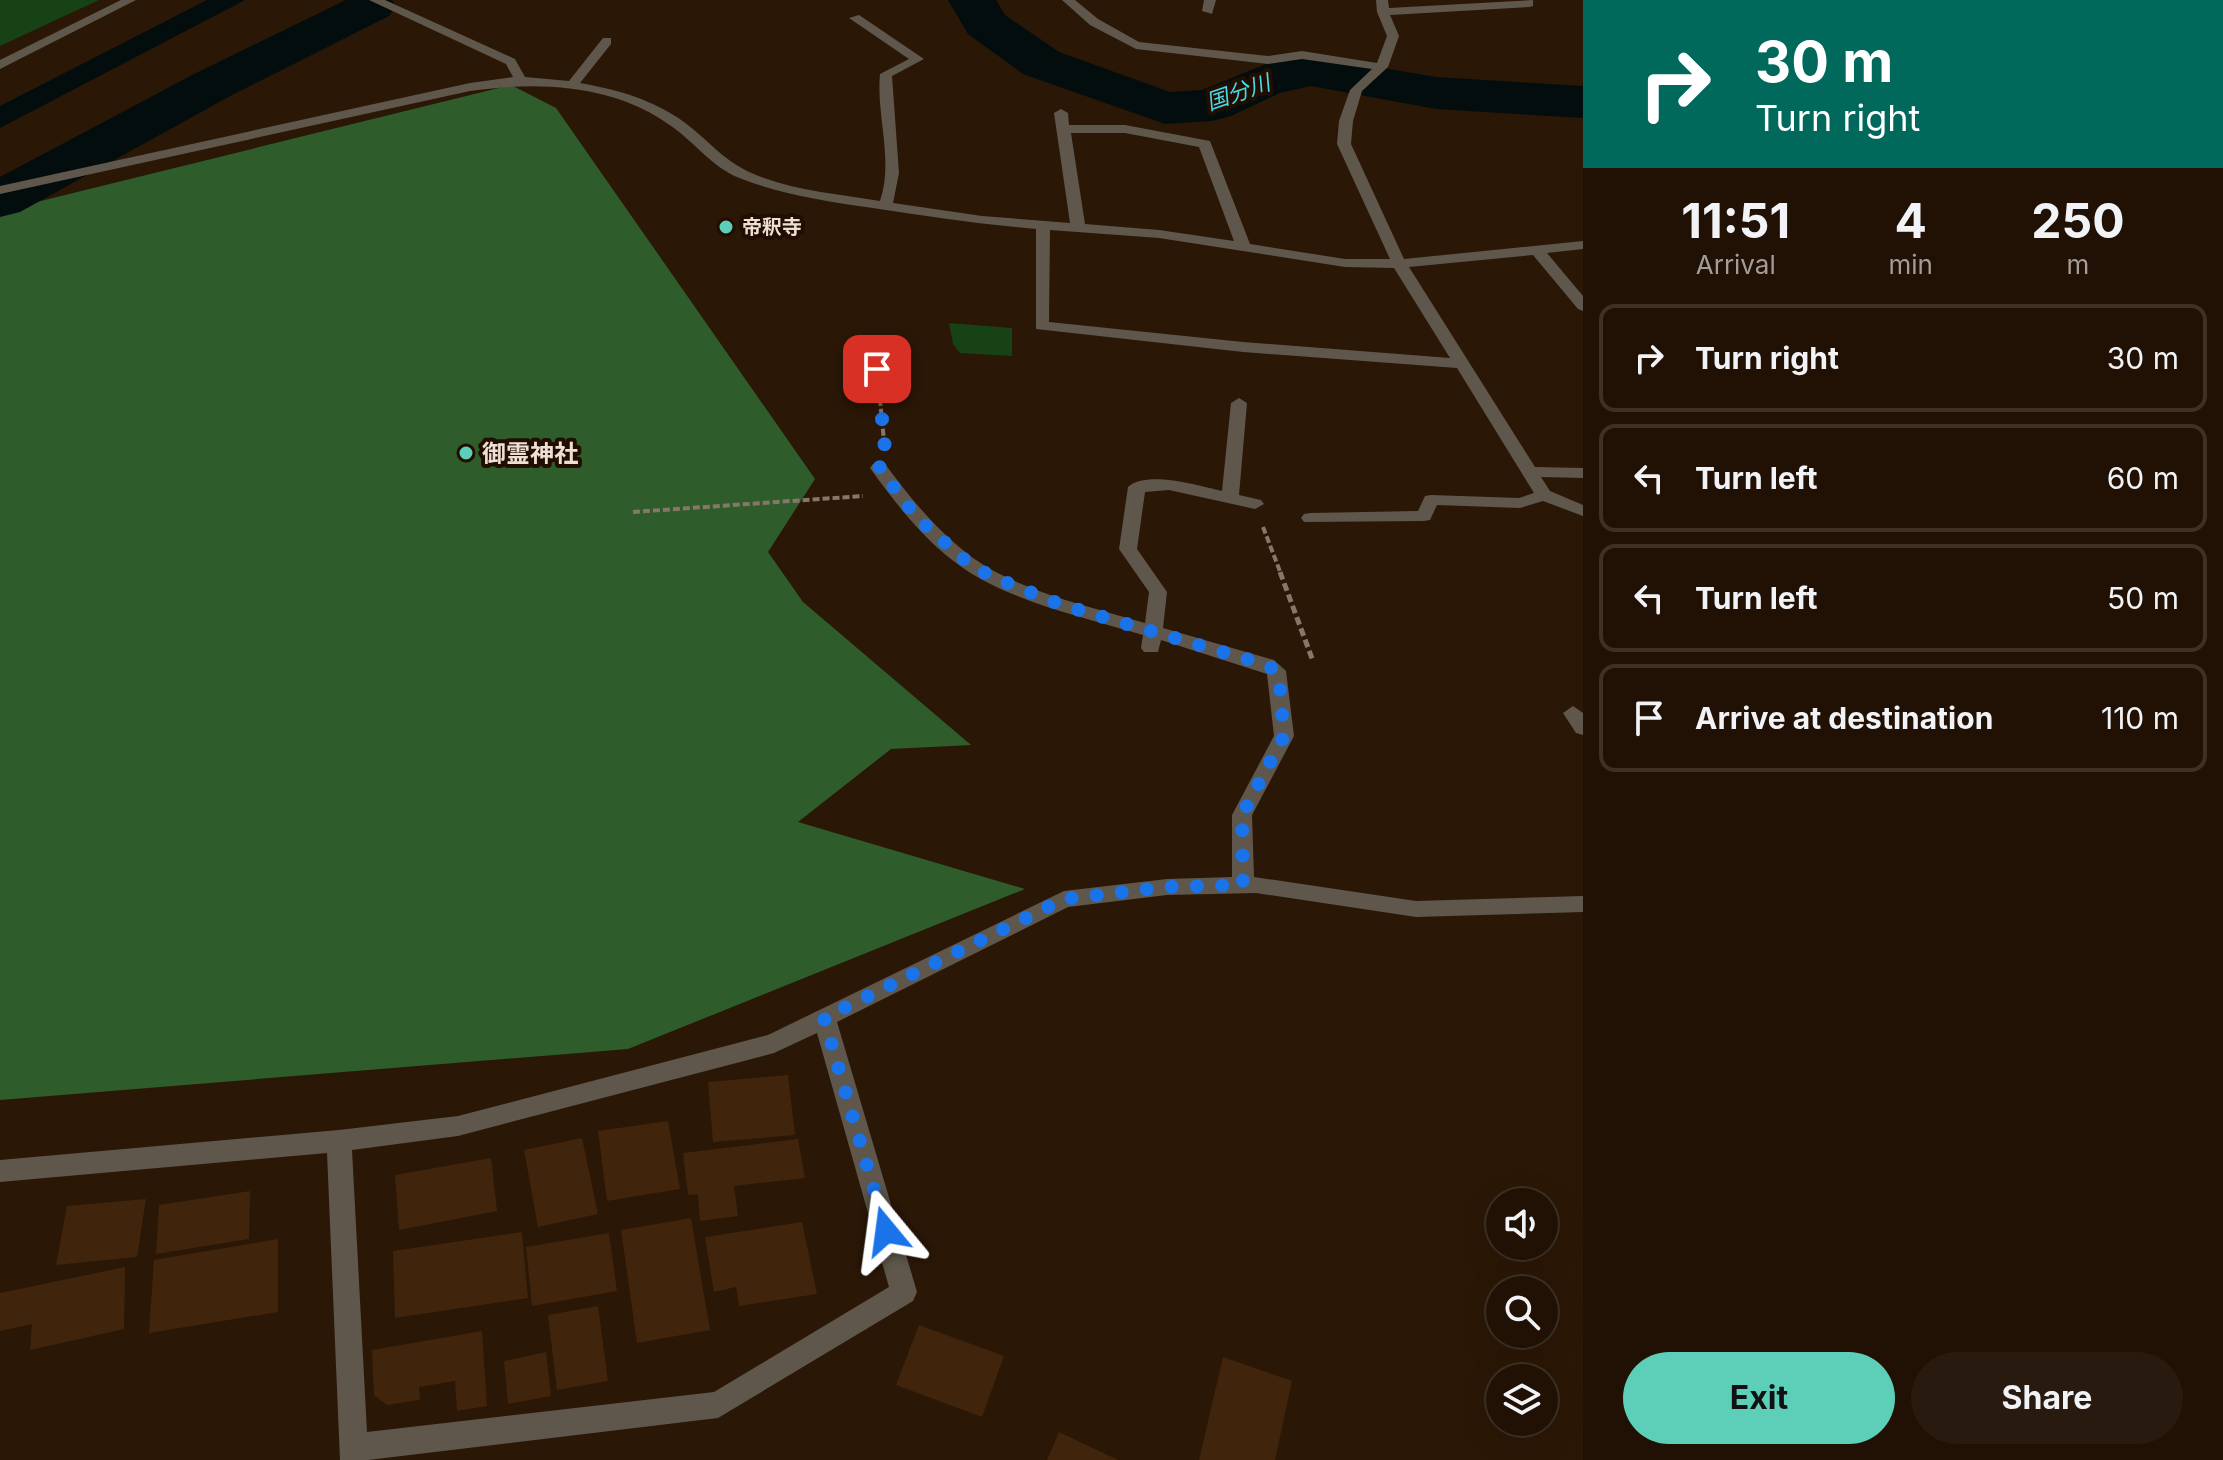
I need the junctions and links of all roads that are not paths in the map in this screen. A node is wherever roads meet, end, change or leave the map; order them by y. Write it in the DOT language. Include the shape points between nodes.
graph roads {
  1 [pos="130,0"];
  2 [pos="375,0"];
  3 [pos="1068,0"];
  4 [pos="1529,3"];
  5 [pos="1383,6"];
  6 [pos="855,18"];
  7 [pos="607,41"];
  8 [pos="0,65"];
  9 [pos="1378,70"];
  10 [pos="521,80"];
  11 [pos="572,85"];
  12 [pos="1061,113"];
  13 [pos="1063,129"];
  14 [pos="0,190"];
  15 [pos="885,206"];
  16 [pos="1043,225"];
  17 [pos="1078,227"];
  18 [pos="1583,245"];
  19 [pos="1244,248"];
  20 [pos="1536,249"];
  21 [pos="1399,264"];
  22 [pos="1583,306"];
  23 [pos="1462,364"];
  24 [pos="1239,403"];
  25 [pos="879,468"];
  26 [pos="1531,472"];
  27 [pos="1583,473"];
  28 [pos="1544,495"];
  29 [pos="1230,498"];
  30 [pos="1255,504"];
  31 [pos="1583,511"];
  32 [pos="1310,518"];
  33 [pos="1152,640"];
  34 [pos="1243,885"];
  35 [pos="1583,904"];
  36 [pos="824,1018"];
  37 [pos="339,1141"];
  38 [pos="0,1171"];
  39 [pos="354,1454"];
  1 -- 8 [label="street"];
  2 -- 10 [label="street" via="511,62"];
  3 -- 9 [label="street" via="1136,45 1268,60 1302,55"];
  4 -- 5 [label="street"];
  5 -- 9 [label="street" via="1393,36"];
  6 -- 15 [label="street" via="918,59 886,74 893,143 891,192"];
  7 -- 11 [label="street"];
  9 -- 21 [label="street" via="1356,90 1344,144"];
  10 -- 11 [label="street"];
  10 -- 14 [label="street"];
  11 -- 15 [label="street" via="644,104 745,176"];
  12 -- 13 [label="street"];
  13 -- 17 [label="street"];
  13 -- 19 [label="street" via="1125,129 1205,144"];
  15 -- 16 [label="street"];
  16 -- 17 [label="street"];
  16 -- 23 [label="street" via="1041,326"];
  17 -- 19 [label="street"];
  18 -- 20 [label="street"];
  19 -- 21 [label="street" via="1345,263"];
  20 -- 21 [label="street"];
  20 -- 22 [label="street"];
  21 -- 23 [label="street"];
  23 -- 26 [label="street"];
  24 -- 29 [label="street"];
  25 -- 33 [label="street" via="917,518 967,562 1016,589"];
  26 -- 27 [label="street"];
  26 -- 28 [label="street"];
  28 -- 31 [label="street"];
  28 -- 32 [label="street" via="1520,503 1431,500 1424,516"];
  29 -- 30 [label="street"];
  29 -- 33 [label="street" via="1169,485 1137,487 1128,549 1158,592"];
  33 -- 34 [label="street" via="1267,665 1279,678 1284,736 1242,815"];
  34 -- 35 [label="street" via="1416,909"];
  34 -- 36 [label="street" via="1064,899"];
  36 -- 37 [label="street" via="774,1043 458,1126"];
  36 -- 39 [label="street" via="904,1292 718,1405"];
  37 -- 38 [label="street"];
  37 -- 39 [label="street"];
}
